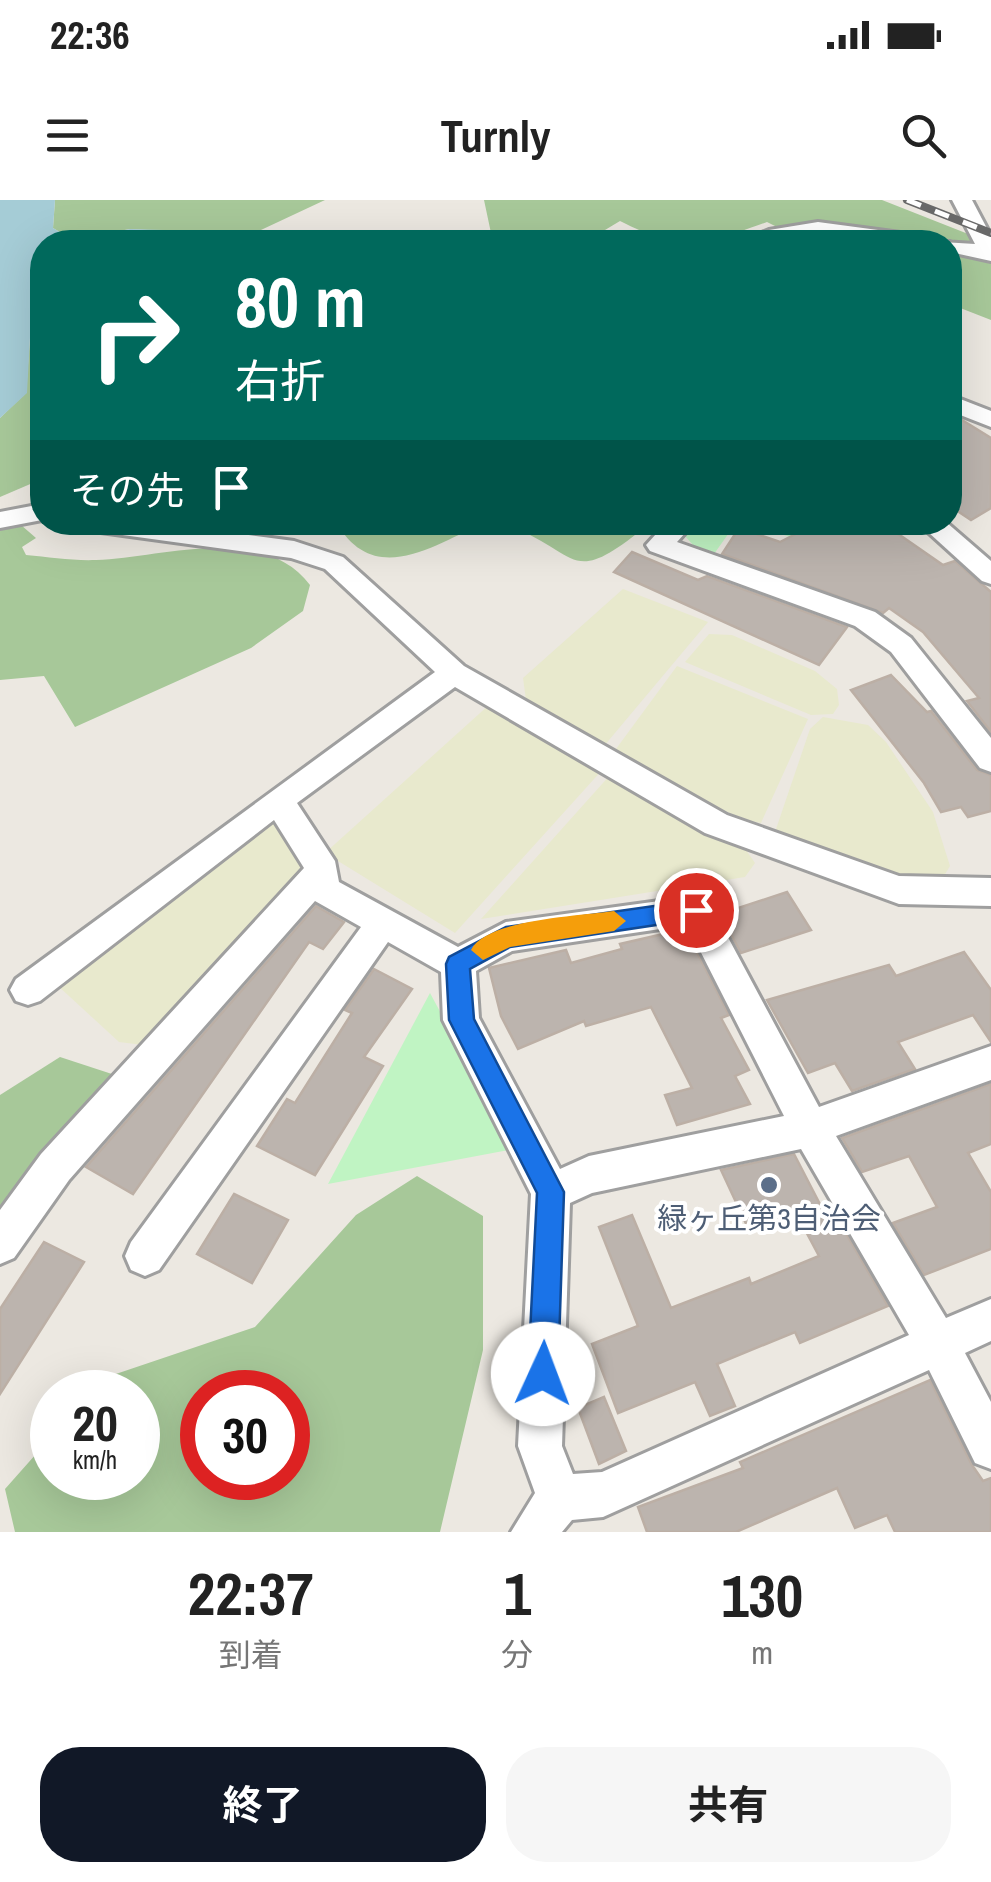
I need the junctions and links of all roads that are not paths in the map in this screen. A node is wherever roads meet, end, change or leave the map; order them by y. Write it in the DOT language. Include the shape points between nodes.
graph roads {
  1 [pos="962,200"];
  2 [pos="782,230"];
  3 [pos="862,230"];
  4 [pos="962,248"];
  5 [pos="990,254"];
  6 [pos="962,407"];
  7 [pos="991,420"];
  8 [pos="30,516"];
  9 [pos="0,520"];
  10 [pos="183,535"];
  11 [pos="669,535"];
  12 [pos="944,535"];
  13 [pos="991,575"];
  14 [pos="454,673"];
  15 [pos="991,760"];
  16 [pos="278,800"];
  17 [pos="323,870"];
  18 [pos="991,892"];
  19 [pos="381,926"];
  20 [pos="458,964"];
  21 [pos="28,990"];
  22 [pos="991,1063"];
  23 [pos="810,1128"];
  24 [pos="550,1192"];
  25 [pos="0,1244"];
  26 [pos="146,1256"];
  27 [pos="991,1320"];
  28 [pos="938,1344"];
  29 [pos="991,1447"];
  30 [pos="547,1515"];
  1 -- 5 [label="street"];
  2 -- 3 [label="street" via="832,224"];
  4 -- 5 [label="street"];
  6 -- 7 [label="street"];
  8 -- 9 [label="street"];
  10 -- 14 [label="street" via="294,550 334,564"];
  11 -- 15 [label="street" via="659,545 865,619 901,645"];
  12 -- 13 [label="street"];
  14 -- 16 [label="street"];
  14 -- 18 [label="street" via="716,824 900,890"];
  16 -- 17 [label="street"];
  16 -- 21 [label="street"];
  17 -- 19 [label="street" via="322,890"];
  17 -- 25 [label="street" via="54,1167"];
  19 -- 20 [label="street"];
  19 -- 26 [label="street"];
  20 -- 23 [label="street" via="506,937 696,910"];
  20 -- 24 [label="street" via="462,1020"];
  22 -- 23 [label="street"];
  23 -- 24 [label="street" via="589,1175"];
  23 -- 28 [label="street"];
  24 -- 30 [label="street" via="540,1446"];
  27 -- 28 [label="street"];
  28 -- 29 [label="street"];
  28 -- 30 [label="street"];
}
